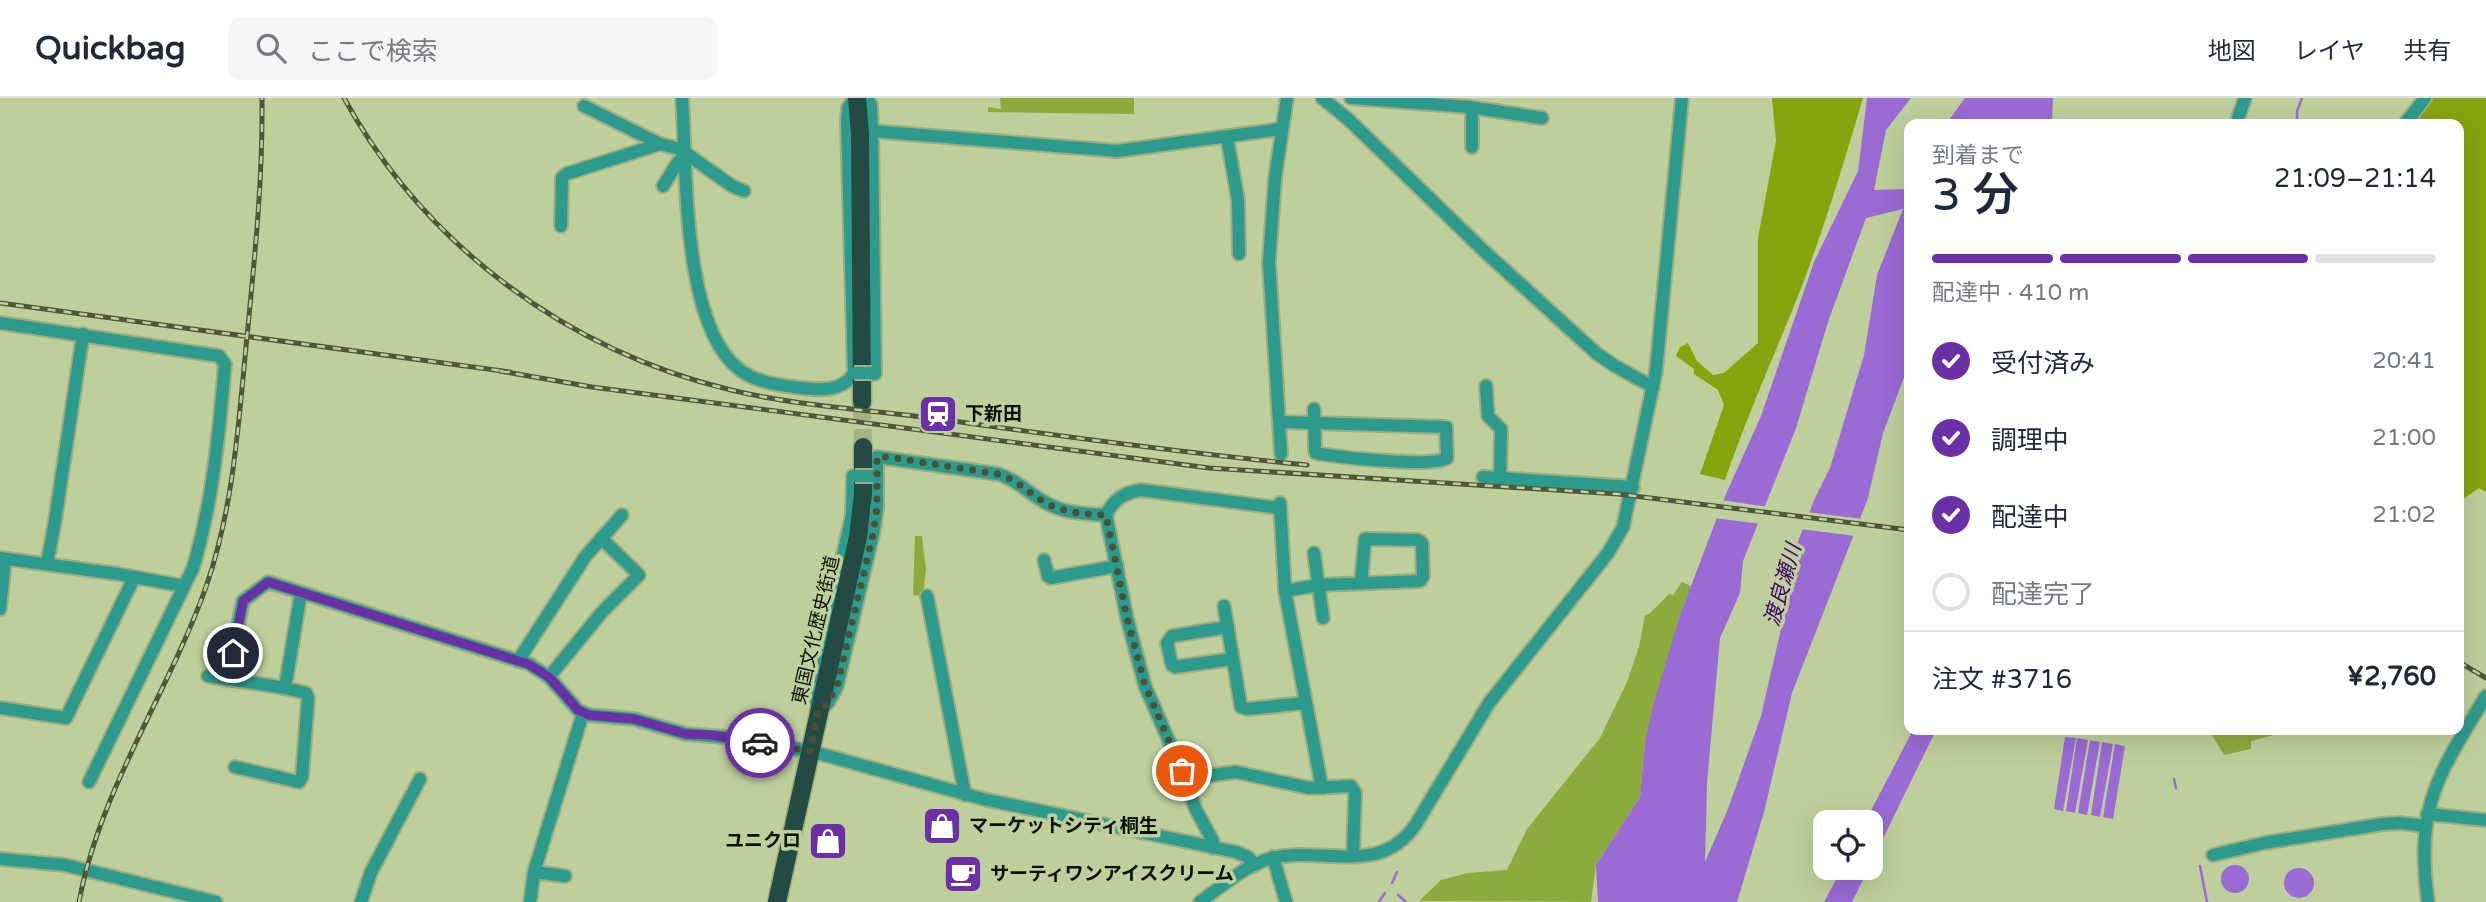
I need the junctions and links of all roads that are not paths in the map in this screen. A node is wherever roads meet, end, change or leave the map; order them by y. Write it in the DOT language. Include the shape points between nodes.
graph roads {
  1 [pos="682,98"];
  2 [pos="856,98"];
  3 [pos="867,98"];
  4 [pos="1287,98"];
  5 [pos="1322,98"];
  6 [pos="1352,98"];
  7 [pos="1682,98"];
  8 [pos="2245,98"];
  9 [pos="2425,98"];
  10 [pos="584,106"];
  11 [pos="1469,107"];
  12 [pos="1542,118"];
  13 [pos="2238,118"];
  14 [pos="2409,119"];
  15 [pos="1282,128"];
  16 [pos="872,131"];
  17 [pos="1227,137"];
  18 [pos="660,144"];
  19 [pos="1472,147"];
  20 [pos="687,155"];
  21 [pos="663,186"];
  22 [pos="744,191"];
  23 [pos="561,226"];
  24 [pos="1239,254"];
  25 [pos="0,323"];
  26 [pos="83,334"];
  27 [pos="854,373"];
  28 [pos="1486,386"];
  29 [pos="1653,387"];
  30 [pos="862,402"];
  31 [pos="1314,416"];
  32 [pos="1280,422"];
  33 [pos="863,447"];
  34 [pos="1281,454"];
  35 [pos="875,476"];
  36 [pos="1483,477"];
  37 [pos="1500,478"];
  38 [pos="1633,487"];
  39 [pos="622,515"];
  40 [pos="1106,515"];
  41 [pos="601,538"];
  42 [pos="1314,553"];
  43 [pos="2,559"];
  44 [pos="1044,560"];
  45 [pos="47,564"];
  46 [pos="1117,566"];
  47 [pos="133,577"];
  48 [pos="1361,583"];
  49 [pos="1318,585"];
  50 [pos="183,586"];
  51 [pos="1285,591"];
  52 [pos="301,593"];
  53 [pos="926,596"];
  54 [pos="1224,606"];
  55 [pos="0,609"];
  56 [pos="1323,618"];
  57 [pos="1228,627"];
  58 [pos="1233,659"];
  59 [pos="518,660"];
  60 [pos="208,676"];
  61 [pos="549,677"];
  62 [pos="227,679"];
  63 [pos="285,688"];
  64 [pos="2486,696"];
  65 [pos="1305,703"];
  66 [pos="0,708"];
  67 [pos="818,711"];
  68 [pos="583,713"];
  69 [pos="2464,733"];
  70 [pos="2463,735"];
  71 [pos="810,751"];
  72 [pos="235,767"];
  73 [pos="420,779"];
  74 [pos="1184,779"];
  75 [pos="89,782"];
  76 [pos="1322,788"];
  77 [pos="965,794"];
  78 [pos="2426,820"];
  79 [pos="2486,820"];
  80 [pos="1213,848"];
  81 [pos="2213,855"];
  82 [pos="1353,856"];
  83 [pos="1273,858"];
  84 [pos="0,859"];
  85 [pos="1255,865"];
  86 [pos="534,872"];
  87 [pos="565,876"];
  88 [pos="216,902"];
  89 [pos="361,902"];
  90 [pos="530,902"];
  91 [pos="777,902"];
  92 [pos="1200,902"];
  93 [pos="1286,902"];
  94 [pos="2428,902"];
  1 -- 20 [label="street"];
  2 -- 27 [label="street" via="848,108 846,122"];
  2 -- 30 [label="highway"];
  3 -- 16 [label="street"];
  4 -- 15 [label="street"];
  5 -- 29 [label="street" via="1595,353"];
  6 -- 11 [label="street"];
  7 -- 29 [label="street"];
  8 -- 13 [label="street"];
  9 -- 14 [label="street"];
  10 -- 18 [label="street"];
  11 -- 12 [label="street"];
  11 -- 19 [label="street"];
  15 -- 17 [label="street"];
  15 -- 32 [label="street" via="1269,262"];
  16 -- 17 [label="street" via="1117,151"];
  16 -- 27 [label="street, bridge" via="876,374"];
  17 -- 24 [label="street" via="1238,200"];
  18 -- 20 [label="street"];
  18 -- 23 [label="street" via="566,174 562,178"];
  20 -- 21 [label="street"];
  20 -- 22 [label="street"];
  20 -- 27 [label="street" via="699,299 732,363 761,381 820,390 841,385"];
  25 -- 26 [label="street"];
  26 -- 45 [label="street"];
  26 -- 50 [label="street" via="219,356 225,364 214,474 201,539 190,578"];
  28 -- 37 [label="street" via="1488,416 1501,429"];
  29 -- 38 [label="street"];
  31 -- 31 [label="street" via="1446,427 1447,458 1412,463 1319,453 1315,450"];
  31 -- 32 [label="street"];
  32 -- 34 [label="street"];
  33 -- 67 [label="highway, 東国文化歴史街道" via="858,537"];
  35 -- 40 [label="street" via="877,457 998,474 1053,506 1073,513"];
  35 -- 67 [label="street" via="873,534 837,686"];
  35 -- 67 [label="street, bridge" via="853,476 852,515 815,680"];
  36 -- 37 [label="street"];
  37 -- 38 [label="street"];
  38 -- 82 [label="street" via="1614,545 1489,703 1407,837 1380,854"];
  39 -- 41 [label="street"];
  40 -- 46 [label="street"];
  40 -- 51 [label="street" via="1122,496 1142,490 1280,505"];
  41 -- 59 [label="street"];
  41 -- 61 [label="street" via="639,575 601,612"];
  42 -- 49 [label="street"];
  43 -- 45 [label="street"];
  43 -- 55 [label="street"];
  44 -- 46 [label="street" via="1051,578"];
  45 -- 47 [label="street"];
  46 -- 74 [label="street" via="1145,685"];
  47 -- 50 [label="street"];
  47 -- 66 [label="street" via="66,718"];
  48 -- 48 [label="street" via="1365,539 1422,543 1420,581"];
  48 -- 49 [label="street"];
  49 -- 51 [label="street"];
  49 -- 56 [label="street"];
  50 -- 75 [label="street"];
  51 -- 65 [label="street"];
  52 -- 59 [label="street"];
  52 -- 62 [label="street" via="268,582 243,601"];
  52 -- 63 [label="street"];
  53 -- 77 [label="street"];
  54 -- 57 [label="street"];
  57 -- 58 [label="street"];
  57 -- 58 [label="street" via="1172,636 1167,643 1175,667"];
  58 -- 65 [label="street" via="1243,709"];
  59 -- 61 [label="street"];
  60 -- 62 [label="street"];
  61 -- 68 [label="street"];
  62 -- 63 [label="street"];
  63 -- 72 [label="street" via="306,693 308,698 302,778 299,782"];
  64 -- 69 [label="street"];
  65 -- 76 [label="street"];
  67 -- 71 [label="highway, 東国文化歴史街道"];
  68 -- 71 [label="street" via="634,719 686,734"];
  68 -- 86 [label="street"];
  70 -- 78 [label="street" via="2441,771"];
  71 -- 77 [label="street"];
  71 -- 91 [label="highway, 東国文化歴史街道"];
  73 -- 89 [label="street" via="371,872"];
  74 -- 76 [label="street" via="1236,772"];
  74 -- 80 [label="street"];
  76 -- 82 [label="street" via="1348,785 1354,789"];
  77 -- 80 [label="street"];
  78 -- 79 [label="street"];
  78 -- 81 [label="street"];
  78 -- 94 [label="street"];
  80 -- 85 [label="street" via="1242,854"];
  82 -- 83 [label="street"];
  83 -- 85 [label="street"];
  83 -- 93 [label="street"];
  84 -- 88 [label="street" via="65,864"];
  85 -- 92 [label="street"];
  86 -- 87 [label="street"];
  86 -- 90 [label="street"];
}
